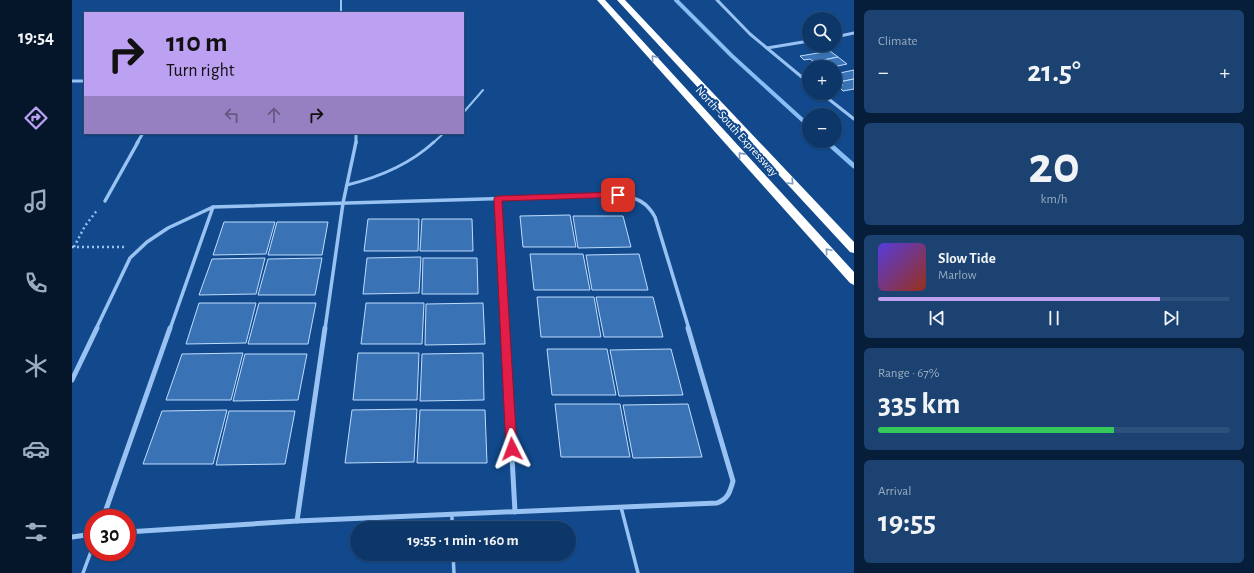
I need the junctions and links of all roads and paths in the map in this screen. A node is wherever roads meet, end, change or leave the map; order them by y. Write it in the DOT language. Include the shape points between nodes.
graph roads {
  1 [pos="341,0"];
  2 [pos="601,0"];
  3 [pos="621,0"];
  4 [pos="717,0"];
  5 [pos="341,12"];
  6 [pos="854,33"];
  7 [pos="842,35"];
  8 [pos="802,42"];
  9 [pos="767,48"];
  10 [pos="802,77"];
  11 [pos="72,80"];
  12 [pos="84,81"];
  13 [pos="483,90"];
  14 [pos="830,100"];
  15 [pos="464,112"];
  16 [pos="854,119"];
  17 [pos="143,134"];
  18 [pos="356,134"];
  19 [pos="443,134"];
  20 [pos="347,185"];
  21 [pos="498,198"];
  22 [pos="105,201"];
  23 [pos="343,203"];
  24 [pos="213,207"];
  25 [pos="73,247"];
  26 [pos="139,247"];
  27 [pos="854,250"];
  28 [pos="854,280"];
  29 [pos="72,380"];
  30 [pos="621,507"];
  31 [pos="106,509"];
  32 [pos="515,512"];
  33 [pos="452,515"];
  34 [pos="297,521"];
  35 [pos="452,521"];
  36 [pos="136,531"];
  37 [pos="84,535"];
  38 [pos="72,537"];
  39 [pos="87,561"];
  40 [pos="453,561"];
  41 [pos="83,573"];
  42 [pos="454,573"];
  43 [pos="638,573"];
  1 -- 5 [label="lane"];
  28 -- 2 [label="highway, North–South Expressway, one-way"];
  3 -- 27 [label="highway, North–South Expressway, one-way"];
  4 -- 9 [label="street"];
  6 -- 7 [label="street"];
  8 -- 9 [label="street"];
  9 -- 10 [label="street"];
  11 -- 12 [label="street"];
  13 -- 15 [label="lane"];
  14 -- 16 [label="street"];
  17 -- 22 [label="street"];
  18 -- 20 [label="street"];
  19 -- 20 [label="lane" via="404,165 385,175"];
  20 -- 23 [label="street"];
  21 -- 23 [label="street"];
  21 -- 30 [label="street" via="618,195 637,198 650,208 654,215 734,481 726,500 717,503"];
  21 -- 32 [label="street"];
  22 -- 25 [label="path" via="85,226"];
  23 -- 24 [label="street"];
  23 -- 34 [label="street"];
  24 -- 26 [label="street" via="189,216"];
  24 -- 31 [label="street"];
  25 -- 26 [label="path"];
  26 -- 29 [label="street" via="122,272"];
  30 -- 32 [label="street"];
  30 -- 43 [label="lane"];
  32 -- 33 [label="street"];
  33 -- 34 [label="street"];
  33 -- 35 [label="lane"];
  34 -- 36 [label="street"];
  37 -- 38 [label="street"];
  39 -- 41 [label="lane"];
  40 -- 42 [label="lane"];
}
